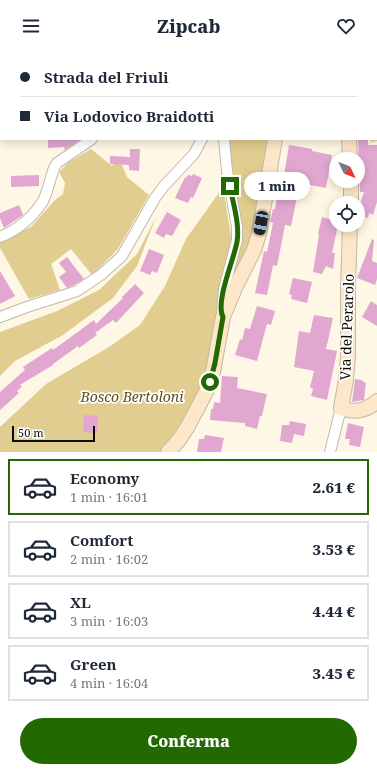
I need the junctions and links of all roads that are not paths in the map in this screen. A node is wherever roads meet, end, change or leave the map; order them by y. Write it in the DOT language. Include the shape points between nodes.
graph roads {
  1 [pos="91,140"];
  2 [pos="201,140"];
  3 [pos="224,140"];
  4 [pos="275,140"];
  5 [pos="349,140"];
  6 [pos="350,152"];
  7 [pos="350,232"];
  8 [pos="0,237"];
  9 [pos="0,317"];
  10 [pos="223,317"];
  11 [pos="377,401"];
  12 [pos="341,408"];
  13 [pos="168,452"];
  14 [pos="330,452"];
  1 -- 8 [label="street" via="57,163 38,207 21,224"];
  2 -- 9 [label="street" via="194,154 155,198 122,256 102,274 78,291"];
  3 -- 10 [label="street" via="237,240 224,289"];
  4 -- 10 [label="main road" via="254,250"];
  5 -- 6 [label="main road"];
  7 -- 12 [label="main road, Via del Perarolo" via="348,356"];
  10 -- 13 [label="main road" via="213,372 206,392 188,426"];
  11 -- 12 [label="main road" via="358,411"];
  12 -- 14 [label="street, Via del Perarolo"];
}
